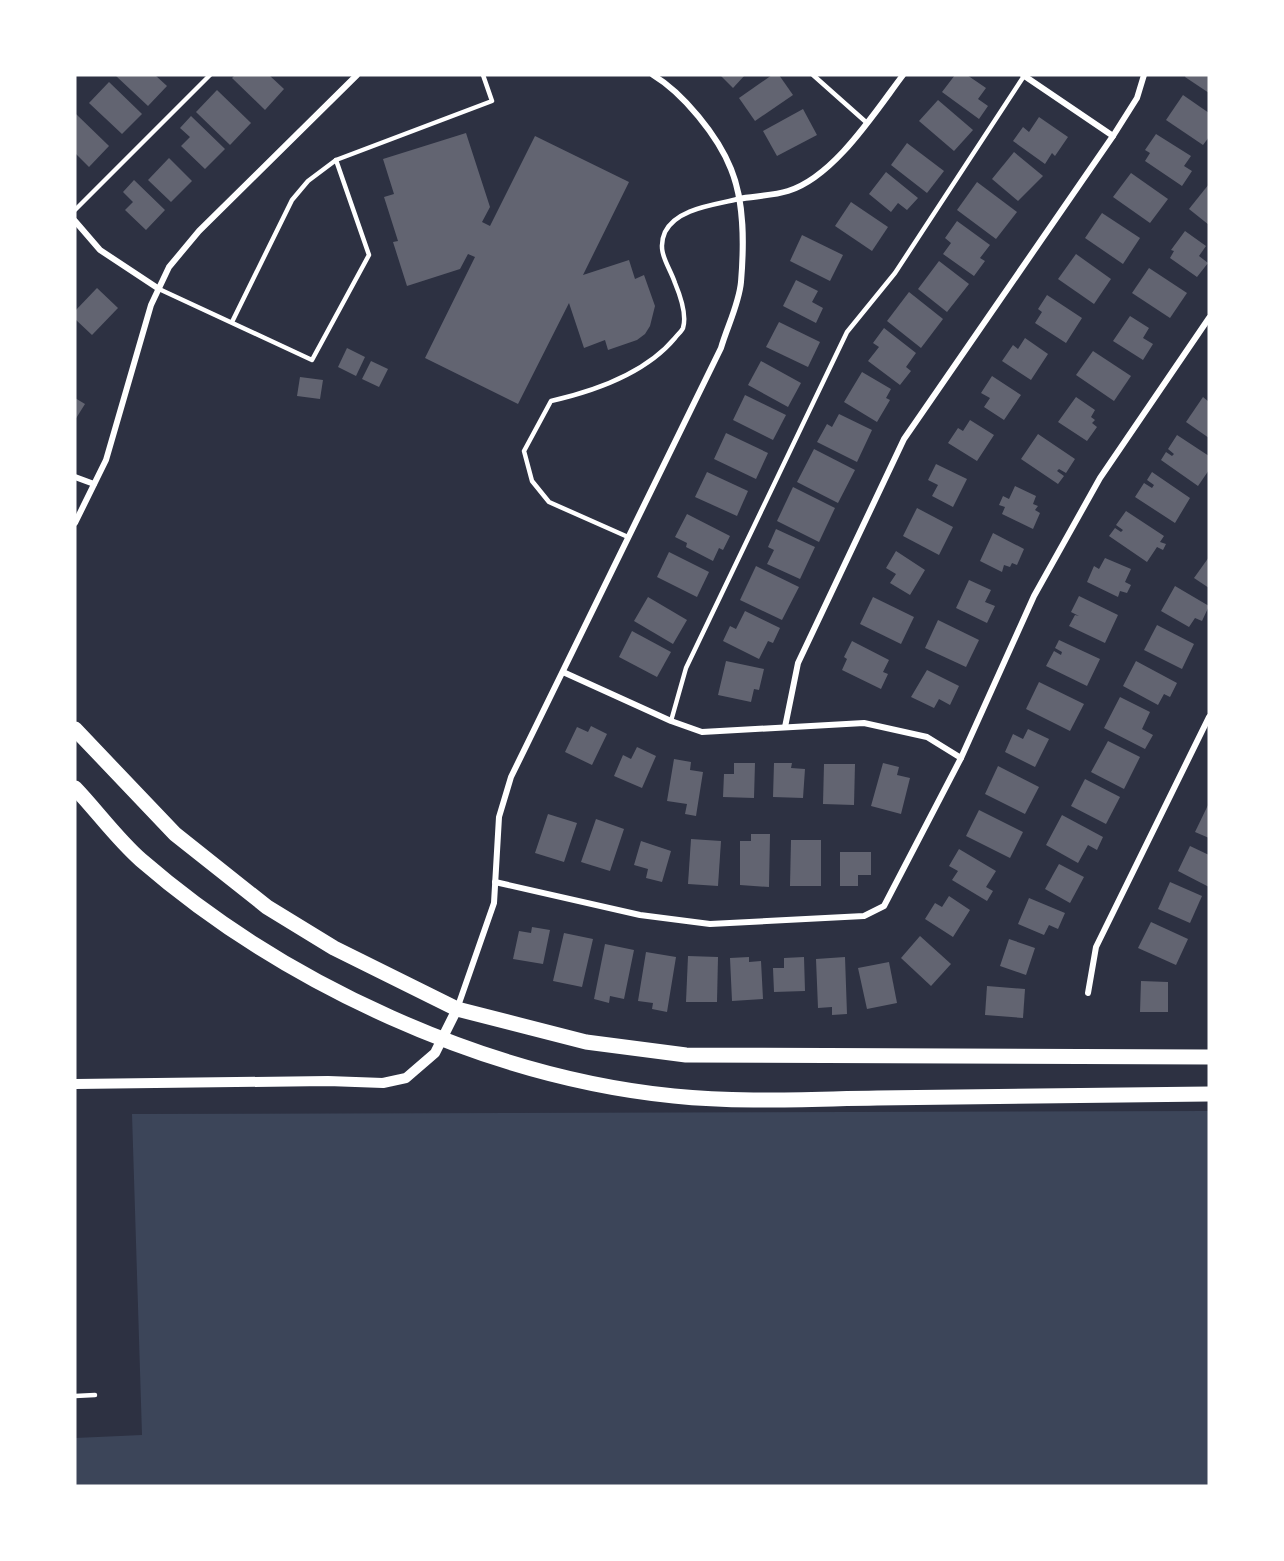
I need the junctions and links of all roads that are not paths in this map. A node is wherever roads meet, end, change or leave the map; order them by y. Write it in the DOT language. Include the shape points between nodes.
graph roads {
  1 [pos="210,75"];
  2 [pos="357,75"];
  3 [pos="483,75"];
  4 [pos="653,75"];
  5 [pos="813,75"];
  6 [pos="903,75"];
  7 [pos="1144,75"];
  8 [pos="1024,76"];
  9 [pos="867,123"];
  10 [pos="1113,136"];
  11 [pos="336,160"];
  12 [pos="738,199"];
  13 [pos="75,210"];
  14 [pos="75,221"];
  15 [pos="159,289"];
  16 [pos="1209,318"];
  17 [pos="232,322"];
  18 [pos="75,477"];
  19 [pos="94,484"];
  20 [pos="75,522"];
  21 [pos="628,537"];
  22 [pos="563,672"];
  23 [pos="1209,717"];
  24 [pos="671,721"];
  25 [pos="785,727"];
  26 [pos="75,729"];
  27 [pos="961,758"];
  28 [pos="75,788"];
  29 [pos="495,882"];
  30 [pos="1088,993"];
  31 [pos="458,1009"];
  32 [pos="441,1040"];
  33 [pos="1209,1057"];
  34 [pos="75,1084"];
  35 [pos="1209,1094"];
  36 [pos="94,1395"];
  37 [pos="75,1396"];
  1 -- 13 [label="lane"];
  2 -- 15 [label="street" via="200,231 169,267"];
  3 -- 11 [label="lane" via="492,101"];
  4 -- 12 [label="street" via="665,82 702,121 731,169"];
  5 -- 9 [label="lane"];
  6 -- 9 [label="street"];
  7 -- 10 [label="street" via="1137,98"];
  8 -- 10 [label="street"];
  8 -- 24 [label="lane" via="895,273 848,332 686,668"];
  9 -- 12 [label="street" via="848,149 789,191"];
  10 -- 25 [label="street" via="904,439 798,663"];
  11 -- 17 [label="lane" via="308,181 292,200"];
  11 -- 17 [label="lane" via="369,255 312,360"];
  12 -- 21 [label="street" via="743,222 741,285 721,348"];
  12 -- 21 [label="lane" via="684,213 666,231 660,252 684,312 683,328 663,352 648,365 628,374 578,395 551,401 524,451 532,481 549,502"];
  14 -- 15 [label="street" via="99,250"];
  15 -- 17 [label="lane"];
  15 -- 19 [label="street" via="106,460"];
  16 -- 27 [label="street" via="1078,517 1034,596"];
  18 -- 19 [label="street"];
  19 -- 20 [label="street"];
  21 -- 22 [label="street"];
  22 -- 24 [label="street"];
  22 -- 29 [label="street" via="511,777 499,817"];
  23 -- 30 [label="street" via="1096,947"];
  24 -- 25 [label="street" via="702,732"];
  25 -- 27 [label="street" via="864,723 927,737"];
  26 -- 31 [label="main road" via="175,834 267,907 334,948"];
  27 -- 29 [label="street" via="884,906 864,916 710,924 640,915"];
  28 -- 32 [label="main road" via="140,859 217,918 294,968"];
  29 -- 31 [label="street" via="494,903"];
  31 -- 32 [label="street"];
  31 -- 33 [label="main road" via="586,1042 686,1055"];
  32 -- 34 [label="street" via="435,1053 406,1078 383,1083"];
  32 -- 35 [label="main road" via="499,1061 580,1081 674,1096 756,1100"];
  36 -- 37 [label="lane"];
}
